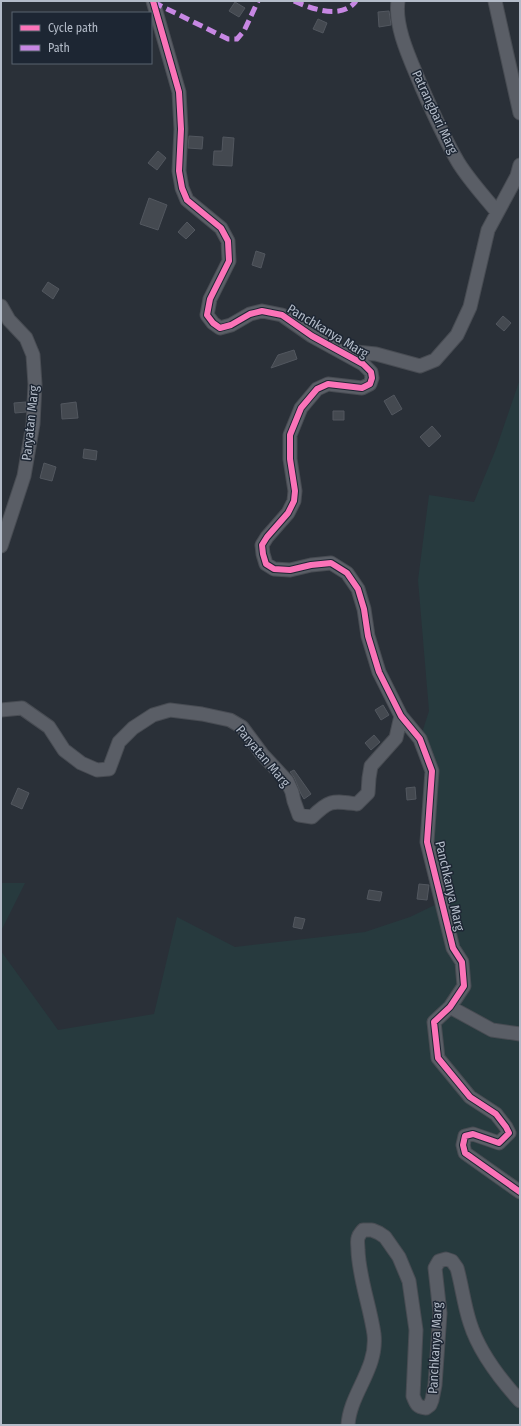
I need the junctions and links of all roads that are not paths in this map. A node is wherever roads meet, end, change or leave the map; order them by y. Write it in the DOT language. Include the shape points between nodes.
graph roads {
  1 [pos="153,1"];
  2 [pos="398,1"];
  3 [pos="495,1"];
  4 [pos="520,113"];
  5 [pos="520,165"];
  6 [pos="498,212"];
  7 [pos="1,306"];
  8 [pos="340,351"];
  9 [pos="1,546"];
  10 [pos="1,710"];
  11 [pos="401,716"];
  12 [pos="450,1007"];
  13 [pos="520,1034"];
  14 [pos="520,1192"];
  15 [pos="520,1401"];
  16 [pos="348,1425"];
  1 -- 8 [label="street, Panchkanya Marg" via="180,92 179,171 182,188 187,200 221,228 228,241 228,261 210,299 207,315 220,328 250,314 272,312 282,315 312,336"];
  2 -- 6 [label="street, Patrangbari Marg" via="401,33 434,116 458,162"];
  3 -- 4 [label="street"];
  5 -- 6 [label="street"];
  6 -- 8 [label="street" via="488,230 470,307 457,335 435,360 420,366 376,354"];
  7 -- 9 [label="street, Paryatan Marg" via="9,320 26,338 33,355 35,384 33,424 24,476"];
  8 -- 11 [label="street, Panchkanya Marg" via="363,364 371,372 370,384 362,388 328,384 317,389 301,408 290,435 294,501 288,513 262,545 263,554 266,564 274,569 290,570 331,563 347,573 358,589 379,672"];
  10 -- 11 [label="street, Paryatan Marg" via="22,708 49,728 64,750 80,763 97,770 109,768 119,742 133,728 153,715 170,710 230,720 242,727 287,781 299,815 312,817 324,805 334,802 357,804 368,793 371,766 396,738"];
  11 -- 12 [label="street, Panchkanya Marg" via="420,739 432,771 427,842 451,942 462,962 464,978 464,986"];
  12 -- 13 [label="street" via="492,1030"];
  12 -- 14 [label="street, Panchkanya Marg" via="434,1022 438,1058 470,1097 496,1114 509,1133 500,1144 473,1134 465,1136 462,1145 465,1153"];
  15 -- 16 [label="street, Panchkanya Marg" via="480,1345 470,1324 457,1268 452,1261 446,1259 439,1261 435,1268 440,1313 432,1400 426,1408 416,1404 413,1396 416,1330 409,1282 399,1257 385,1237 379,1232 363,1230 357,1239 358,1262 374,1336 374,1349 371,1363 350,1412"];
}
